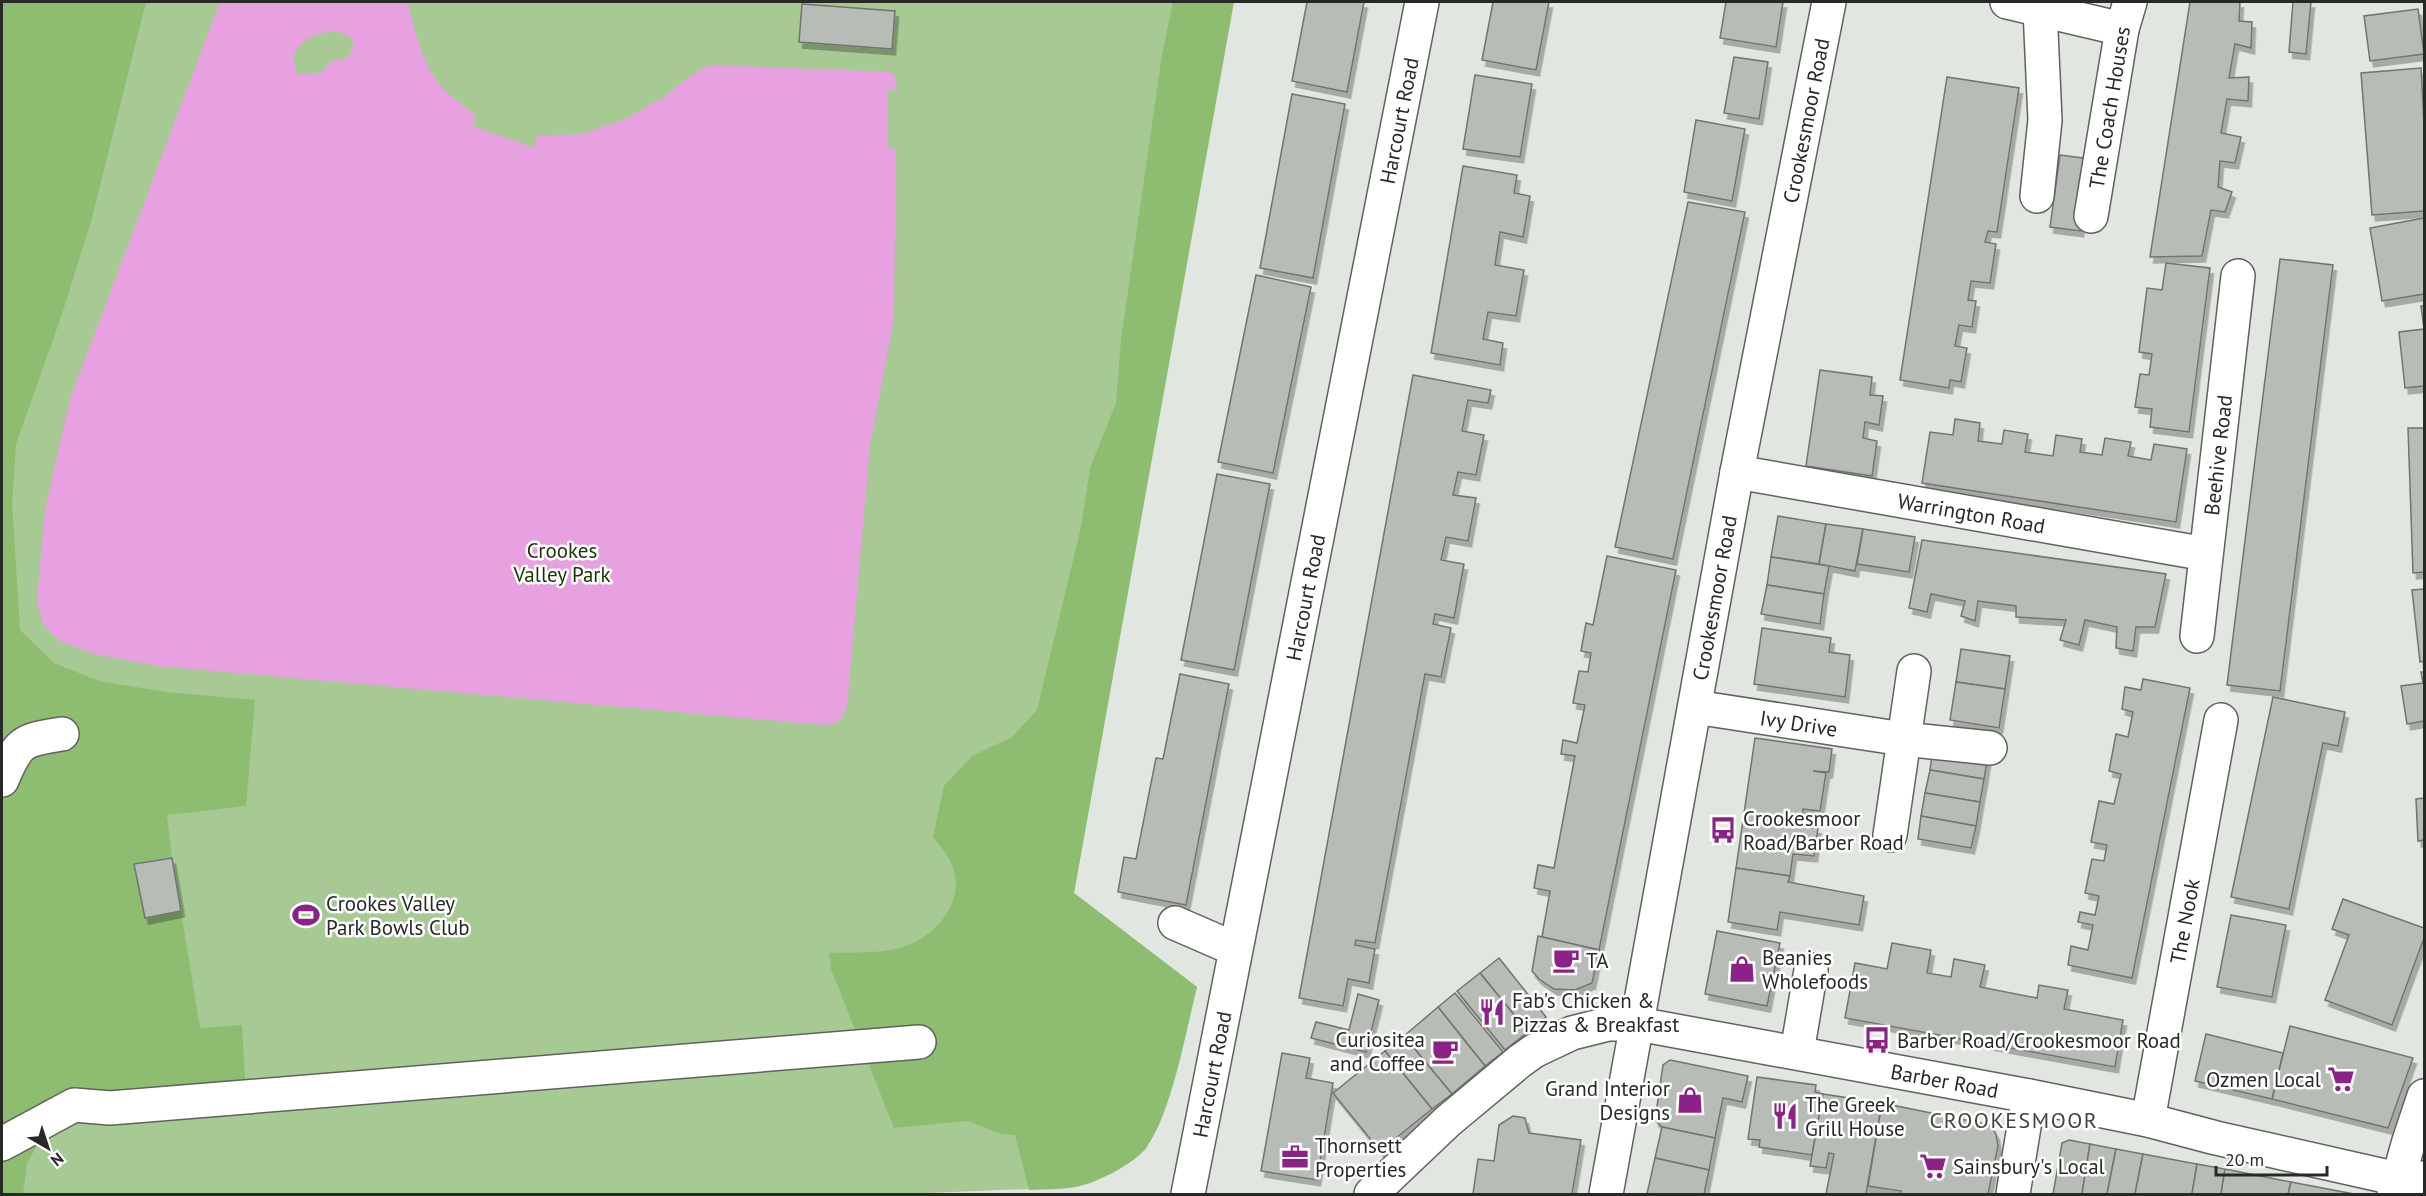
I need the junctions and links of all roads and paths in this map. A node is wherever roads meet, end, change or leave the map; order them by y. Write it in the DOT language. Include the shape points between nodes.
graph roads {
  1 [pos="1422,2"];
  2 [pos="1829,2"];
  3 [pos="2007,2"];
  4 [pos="2040,9"];
  5 [pos="2126,15"];
  6 [pos="2037,196"];
  7 [pos="2091,216"];
  8 [pos="2238,276"];
  9 [pos="1737,472"];
  10 [pos="2206,555"];
  11 [pos="2197,636"];
  12 [pos="1914,671"];
  13 [pos="1695,707"];
  14 [pos="2221,720"];
  15 [pos="62,734"];
  16 [pos="1903,739"];
  17 [pos="1990,748"];
  18 [pos="2,780"];
  19 [pos="1890,835"];
  20 [pos="1174,923"];
  21 [pos="1235,949"];
  22 [pos="1811,970"];
  23 [pos="1638,1024"];
  24 [pos="919,1042"];
  25 [pos="1797,1052"];
  26 [pos="2029,1096"];
  27 [pos="2424,1096"];
  28 [pos="2148,1120"];
  29 [pos="2,1144"];
  30 [pos="2405,1184"];
  31 [pos="1188,1194"];
  32 [pos="1371,1194"];
  33 [pos="1606,1194"];
  34 [pos="2013,1194"];
  1 -- 21 [label="street, Harcourt Road"];
  2 -- 9 [label="street, Crookesmoor Road"];
  3 -- 4 [label="street"];
  4 -- 5 [label="street"];
  4 -- 6 [label="street" via="2045,120"];
  5 -- 7 [label="street, The Coach Houses"];
  8 -- 10 [label="street, Beehive Road"];
  9 -- 10 [label="street, Warrington Road"];
  9 -- 13 [label="street, Crookesmoor Road"];
  10 -- 11 [label="street, Beehive Road"];
  12 -- 16 [label="street"];
  13 -- 16 [label="street, Ivy Drive"];
  13 -- 23 [label="street, Crookesmoor Road"];
  14 -- 28 [label="street, The Nook"];
  15 -- 18 [label="street" via="31,738 13,755"];
  16 -- 17 [label="street, Ivy Drive"];
  16 -- 19 [label="street"];
  20 -- 21 [label="street"];
  21 -- 31 [label="street, Harcourt Road"];
  22 -- 25 [label="street"];
  23 -- 25 [label="street, Barber Road"];
  23 -- 32 [label="street, Barber Road" via="1608,1024 1572,1033 1534,1051 1448,1121"];
  23 -- 33 [label="street, Crookesmoor Road"];
  24 -- 29 [label="street" via="110,1108 74,1105"];
  25 -- 26 [label="street, Barber Road"];
  26 -- 28 [label="street, Barber Road"];
  26 -- 34 [label="street"];
  27 -- 30 [label="street"];
  28 -- 30 [label="street, Barber Road"];
}
